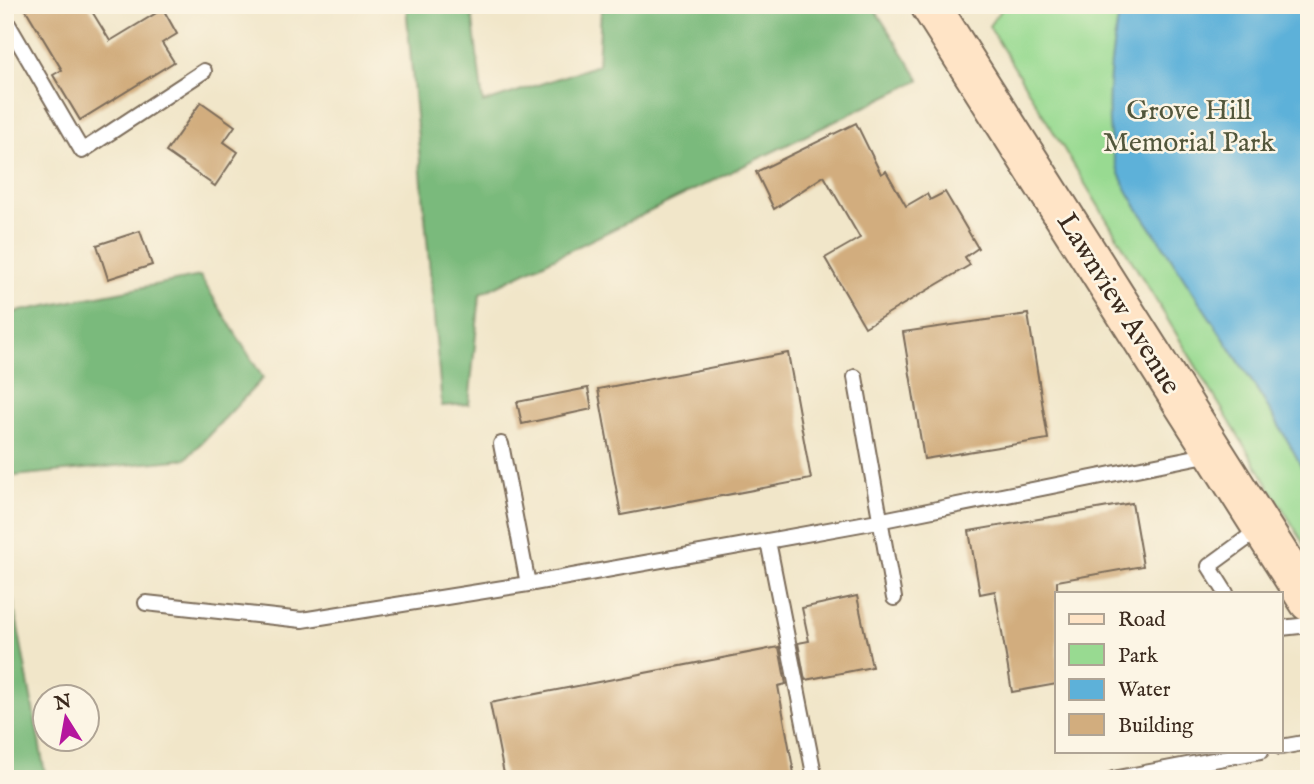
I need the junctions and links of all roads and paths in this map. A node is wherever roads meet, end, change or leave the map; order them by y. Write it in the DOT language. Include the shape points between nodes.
graph roads {
  1 [pos="930,5"];
  2 [pos="5,19"];
  3 [pos="204,71"];
  4 [pos="855,377"];
  5 [pos="501,444"];
  6 [pos="1212,453"];
  7 [pos="878,521"];
  8 [pos="1262,527"];
  9 [pos="768,541"];
  10 [pos="528,584"];
  11 [pos="1225,592"];
  12 [pos="894,598"];
  13 [pos="1309,602"];
  14 [pos="146,603"];
  15 [pos="1309,625"];
  16 [pos="1282,628"];
  17 [pos="1309,742"];
  18 [pos="1282,747"];
  19 [pos="1256,752"];
  20 [pos="815,779"];
  21 [pos="1113,779"];
  1 -- 6 [label="street, Lawnview Avenue"];
  2 -- 3 [label="lane" via="82,151"];
  4 -- 7 [label="lane"];
  5 -- 10 [label="lane"];
  6 -- 7 [label="lane"];
  6 -- 8 [label="street, Lawnview Avenue"];
  7 -- 9 [label="lane"];
  7 -- 12 [label="lane"];
  8 -- 11 [label="lane" via="1209,566"];
  8 -- 13 [label="street, Lawnview Avenue"];
  9 -- 10 [label="lane"];
  9 -- 20 [label="lane"];
  10 -- 14 [label="lane" via="302,620"];
  15 -- 16 [label="lane"];
  17 -- 18 [label="lane"];
  19 -- 21 [label="lane"];
}
